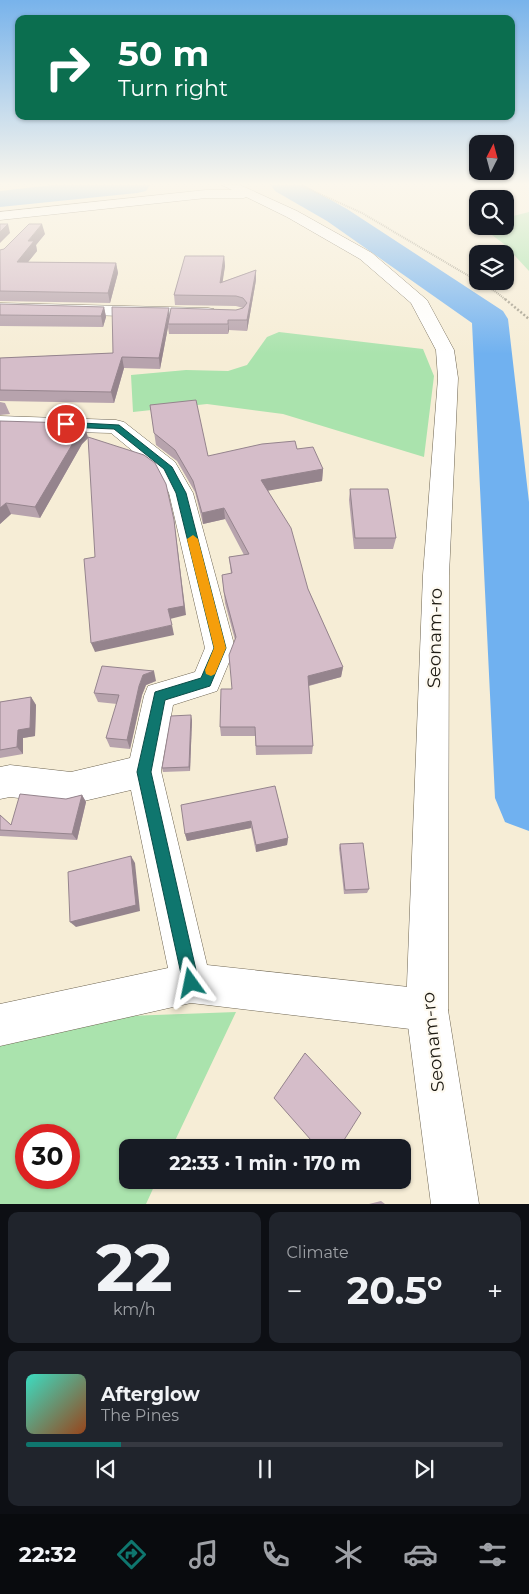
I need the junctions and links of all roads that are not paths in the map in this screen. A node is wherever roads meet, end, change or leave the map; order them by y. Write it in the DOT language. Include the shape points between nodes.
graph roads {
  1 [pos="340,241"];
  2 [pos="0,308"];
  3 [pos="226,313"];
  4 [pos="0,423"];
  5 [pos="144,772"];
  6 [pos="0,784"];
  7 [pos="191,983"];
  8 [pos="427,1010"];
  9 [pos="0,1025"];
  10 [pos="455,1204"];
  1 -- 8 [label="street, Seonam-ro" via="366,256 418,300 444,350 448,378 436,575"];
  2 -- 3 [label="street"];
  4 -- 5 [label="street" via="116,426 167,467 181,493 220,648 206,682 159,696"];
  5 -- 6 [label="street" via="71,788 10,782"];
  5 -- 7 [label="street"];
  7 -- 8 [label="street"];
  7 -- 9 [label="street"];
  8 -- 10 [label="street, Seonam-ro"];
}
